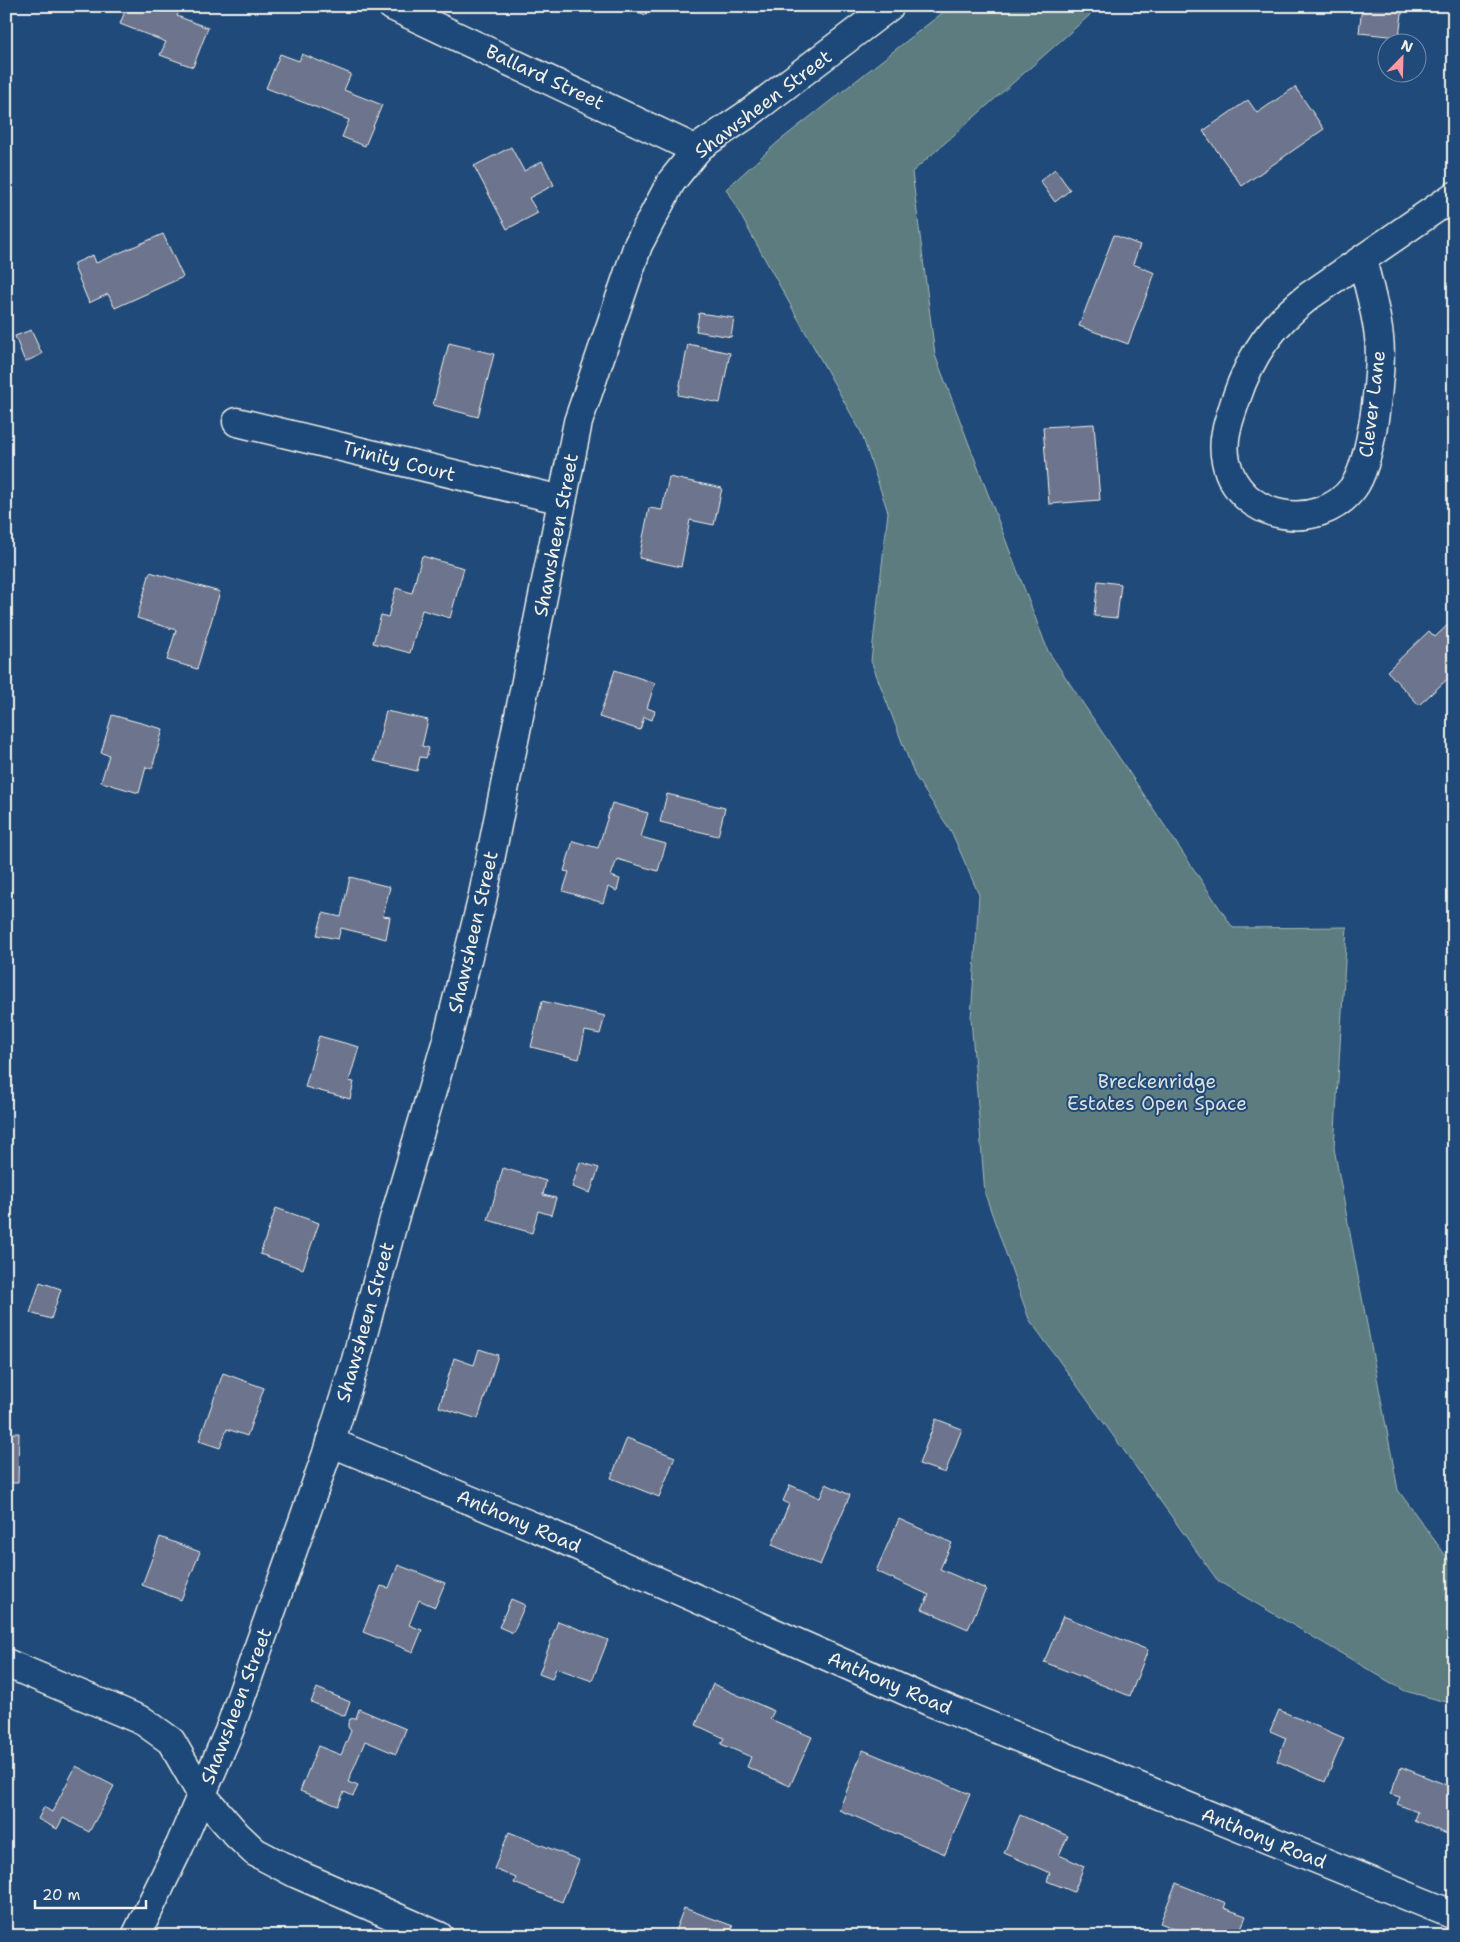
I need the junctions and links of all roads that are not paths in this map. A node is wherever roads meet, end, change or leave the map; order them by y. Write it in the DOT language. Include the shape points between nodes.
graph roads {
  1 [pos="392,6"];
  2 [pos="890,6"];
  3 [pos="697,150"];
  4 [pos="1454,196"];
  5 [pos="1362,260"];
  6 [pos="237,422"];
  7 [pos="562,500"];
  8 [pos="330,1442"];
  9 [pos="6,1663"];
  10 [pos="202,1795"];
  11 [pos="1454,1915"];
  12 [pos="136,1936"];
  13 [pos="439,1936"];
  1 -- 3 [label="street, Ballard Street"];
  2 -- 3 [label="street, Shawsheen Street"];
  3 -- 7 [label="street, Shawsheen Street" via="671,182 638,245 578,422"];
  4 -- 5 [label="street, Clever Lane"];
  5 -- 5 [label="street, Clever Lane" via="1288,312 1268,335 1252,360 1231,411 1224,448 1231,476 1249,499 1275,514 1319,513 1344,498 1354,487 1366,461 1379,374 1379,340"];
  6 -- 7 [label="street, Trinity Court"];
  7 -- 8 [label="street, Shawsheen Street" via="482,900 447,1040"];
  8 -- 10 [label="street, Shawsheen Street" via="229,1731"];
  8 -- 11 [label="street, Anthony Road" via="546,1532 931,1702"];
  9 -- 10 [label="street" via="142,1721 170,1741"];
  10 -- 12 [label="street, Shawsheen Street"];
  10 -- 13 [label="street" via="255,1852 297,1874"];
}
